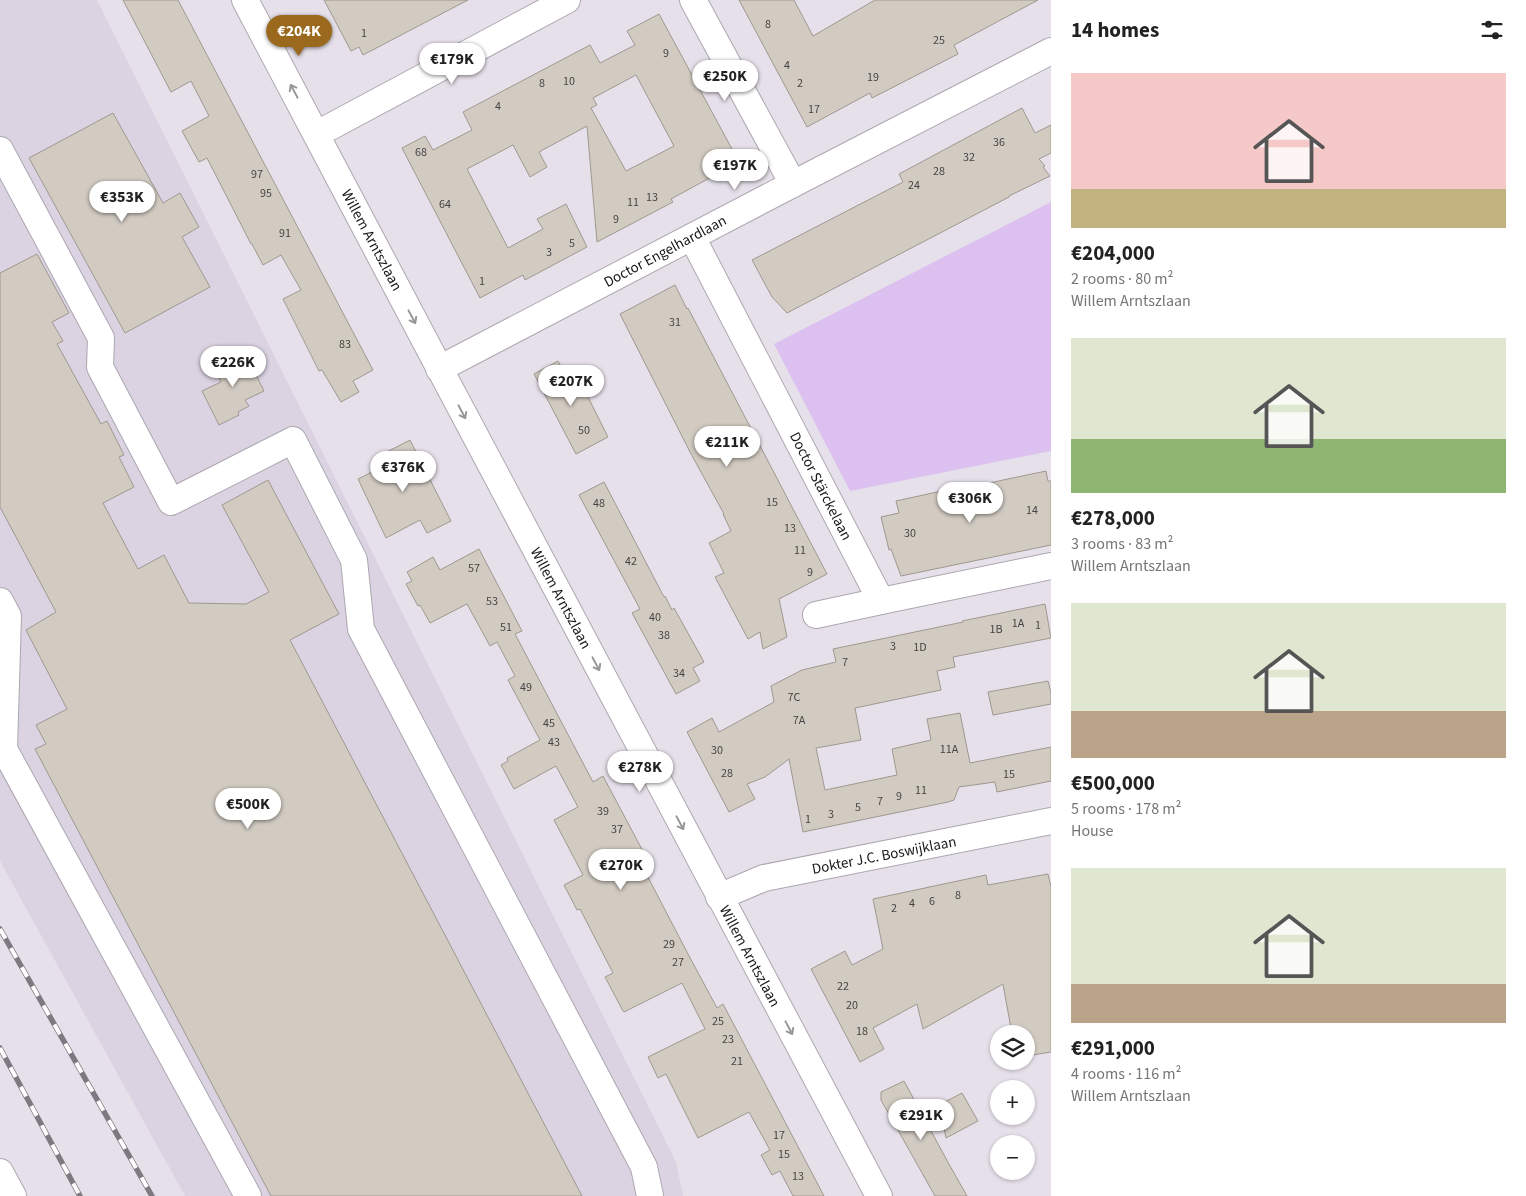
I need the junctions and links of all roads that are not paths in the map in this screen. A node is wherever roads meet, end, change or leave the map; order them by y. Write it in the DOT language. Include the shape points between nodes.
graph roads {
  1 [pos="244,0"];
  2 [pos="567,0"];
  3 [pos="693,0"];
  4 [pos="1051,51"];
  5 [pos="317,134"];
  6 [pos="0,150"];
  7 [pos="793,184"];
  8 [pos="692,237"];
  9 [pos="439,369"];
  10 [pos="1051,566"];
  11 [pos="0,601"];
  12 [pos="881,601"];
  13 [pos="816,615"];
  14 [pos="1051,821"];
  15 [pos="719,897"];
  16 [pos="0,1172"];
  17 [pos="13,1196"];
  18 [pos="248,1196"];
  19 [pos="650,1196"];
  20 [pos="879,1196"];
  5 -- 1 [label="street, Willem Arntszlaan, one-way"];
  2 -- 5 [label="street"];
  3 -- 7 [label="street"];
  4 -- 7 [label="street, Doctor Engelhardlaan"];
  5 -- 9 [label="street, Willem Arntszlaan, one-way"];
  6 -- 19 [label="street" via="101,338 100,367 171,502 293,440 354,560 361,629 644,1167"];
  7 -- 8 [label="street, Doctor Engelhardlaan"];
  8 -- 9 [label="street, Doctor Engelhardlaan"];
  8 -- 12 [label="street, Doctor Stärckelaan"];
  9 -- 15 [label="street, Willem Arntszlaan, one-way"];
  10 -- 12 [label="street"];
  11 -- 18 [label="street" via="8,616 4,749"];
  12 -- 13 [label="street"];
  14 -- 15 [label="street, Dokter J.C. Boswijklaan" via="764,878"];
  15 -- 20 [label="street, Willem Arntszlaan, one-way"];
  16 -- 17 [label="street"];
}
